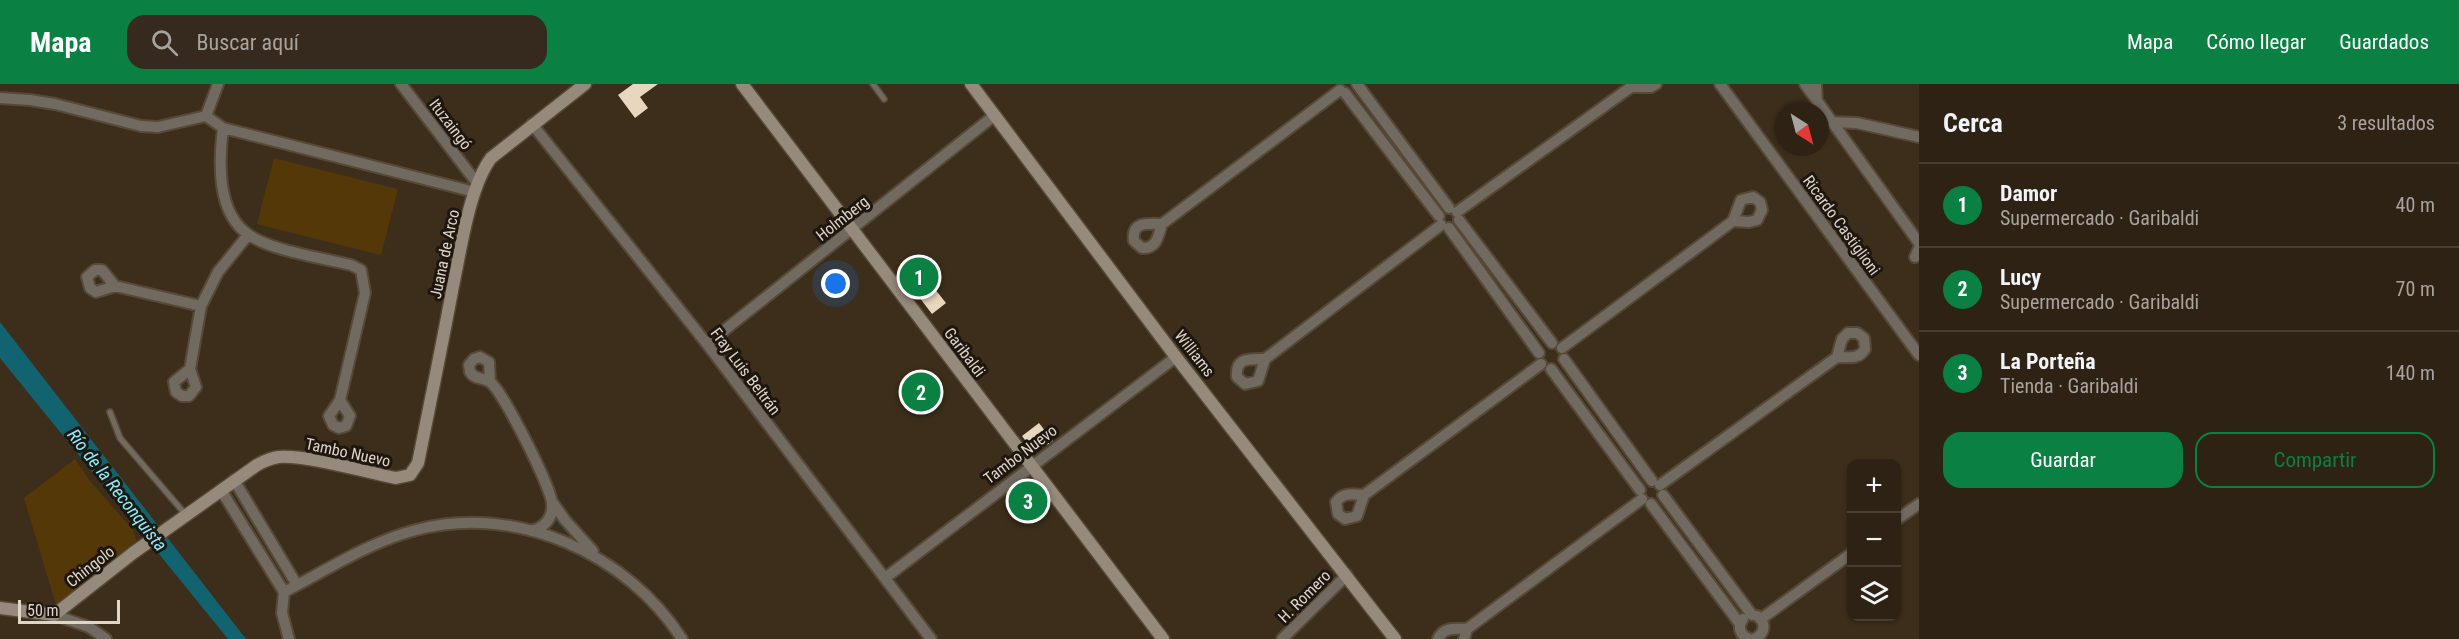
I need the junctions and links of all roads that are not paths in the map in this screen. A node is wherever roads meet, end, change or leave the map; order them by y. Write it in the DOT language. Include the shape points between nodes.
graph roads {
  1 [pos="218,84"];
  2 [pos="401,84"];
  3 [pos="585,84"];
  4 [pos="742,84"];
  5 [pos="873,84"];
  6 [pos="971,84"];
  7 [pos="1356,84"];
  8 [pos="1656,84"];
  9 [pos="1720,84"];
  10 [pos="1805,84"];
  11 [pos="1816,84"];
  12 [pos="1632,85"];
  13 [pos="1339,88"];
  14 [pos="0,98"];
  15 [pos="884,99"];
  16 [pos="1817,102"];
  17 [pos="995,115"];
  18 [pos="206,116"];
  19 [pos="1829,119"];
  20 [pos="1831,122"];
  21 [pos="532,124"];
  22 [pos="223,128"];
  23 [pos="1919,137"];
  24 [pos="476,187"];
  25 [pos="1455,213"];
  26 [pos="1733,221"];
  27 [pos="1443,223"];
  28 [pos="1162,224"];
  29 [pos="851,230"];
  30 [pos="248,235"];
  31 [pos="1919,243"];
  32 [pos="115,286"];
  33 [pos="201,306"];
  34 [pos="707,344"];
  35 [pos="1559,350"];
  36 [pos="1919,355"];
  37 [pos="1176,357"];
  38 [pos="1837,357"];
  39 [pos="1265,359"];
  40 [pos="1544,362"];
  41 [pos="190,369"];
  42 [pos="490,382"];
  43 [pos="340,400"];
  44 [pos="110,412"];
  45 [pos="1031,467"];
  46 [pos="410,475"];
  47 [pos="234,480"];
  48 [pos="1658,487"];
  49 [pos="221,490"];
  50 [pos="1364,495"];
  51 [pos="1645,498"];
  52 [pos="553,503"];
  53 [pos="1919,504"];
  54 [pos="1901,517"];
  55 [pos="182,518"];
  56 [pos="531,531"];
  57 [pos="1847,556"];
  58 [pos="604,561"];
  59 [pos="1347,575"];
  60 [pos="885,578"];
  61 [pos="297,585"];
  62 [pos="284,592"];
  63 [pos="0,608"];
  64 [pos="54,615"];
  65 [pos="1757,617"];
  66 [pos="1466,634"];
  67 [pos="1744,635"];
  68 [pos="106,639"];
  69 [pos="289,639"];
  70 [pos="682,639"];
  71 [pos="931,639"];
  72 [pos="1163,639"];
  73 [pos="1282,639"];
  74 [pos="1395,639"];
  75 [pos="1438,639"];
  1 -- 18 [label="street"];
  2 -- 24 [label="street, Ituzaingó"];
  3 -- 21 [label="street, Juana de Arco"];
  4 -- 29 [label="street, Garibaldi"];
  5 -- 15 [label="lane"];
  6 -- 17 [label="street, Williams"];
  7 -- 13 [label="street" via="1354,91"];
  7 -- 25 [label="street"];
  8 -- 12 [label="street" via="1647,88"];
  9 -- 36 [label="street, Ricardo Castiglioni"];
  10 -- 16 [label="street"];
  11 -- 16 [label="street"];
  12 -- 25 [label="street"];
  13 -- 27 [label="street"];
  13 -- 28 [label="street"];
  14 -- 18 [label="street" via="55,104 141,126 158,127"];
  17 -- 29 [label="street, Holmberg"];
  17 -- 37 [label="street, Williams"];
  18 -- 22 [label="street"];
  19 -- 20 [label="street"];
  20 -- 23 [label="street" via="1857,123"];
  20 -- 31 [label="street"];
  21 -- 24 [label="street, Juana de Arco" via="491,158"];
  21 -- 34 [label="street, Fray Luis Beltrán"];
  22 -- 24 [label="street"];
  22 -- 30 [label="street" via="221,177 230,213"];
  24 -- 46 [label="street, Juana de Arco" via="418,463"];
  25 -- 27 [label="street" via="1443,210"];
  25 -- 27 [label="street" via="1455,226"];
  25 -- 35 [label="street"];
  26 -- 35 [label="street"];
  27 -- 39 [label="street"];
  27 -- 40 [label="street"];
  29 -- 34 [label="street, Holmberg"];
  29 -- 45 [label="street, Garibaldi"];
  30 -- 33 [label="street" via="218,272"];
  30 -- 43 [label="street" via="362,270 365,293"];
  32 -- 33 [label="street"];
  33 -- 41 [label="street"];
  34 -- 60 [label="street, Fray Luis Beltrán"];
  35 -- 40 [label="street" via="1544,346"];
  35 -- 40 [label="street" via="1559,366"];
  35 -- 48 [label="street"];
  37 -- 45 [label="street, Tambo Nuevo"];
  37 -- 59 [label="street, Williams"];
  38 -- 48 [label="street"];
  40 -- 50 [label="street"];
  40 -- 51 [label="street"];
  42 -- 52 [label="street" via="508,405"];
  44 -- 55 [label="lane" via="120,438"];
  45 -- 60 [label="street, Tambo Nuevo"];
  45 -- 72 [label="street, Garibaldi"];
  46 -- 47 [label="street, Tambo Nuevo" via="396,478 279,457 256,465"];
  47 -- 49 [label="street"];
  47 -- 61 [label="street"];
  48 -- 51 [label="street" via="1658,501"];
  48 -- 51 [label="street" via="1644,483"];
  48 -- 65 [label="street"];
  49 -- 55 [label="street"];
  49 -- 62 [label="street"];
  51 -- 66 [label="street"];
  51 -- 67 [label="street"];
  52 -- 56 [label="street" via="548,522"];
  52 -- 58 [label="street"];
  53 -- 54 [label="street"];
  55 -- 64 [label="street, Chingolo"];
  56 -- 58 [label="street" via="578,546"];
  56 -- 61 [label="street" via="487,524 418,529 377,544"];
  57 -- 65 [label="street"];
  58 -- 70 [label="street" via="656,603"];
  59 -- 73 [label="street, H. Romero"];
  59 -- 74 [label="street, Williams"];
  60 -- 71 [label="street, Fray Luis Beltrán"];
  61 -- 62 [label="street"];
  62 -- 69 [label="street" via="282,613"];
  63 -- 64 [label="street"];
  64 -- 68 [label="street" via="89,627"];
  65 -- 67 [label="street" via="1744,617"];
  65 -- 67 [label="street" via="1763,632"];
  66 -- 75 [label="street" via="1447,629"];
}
